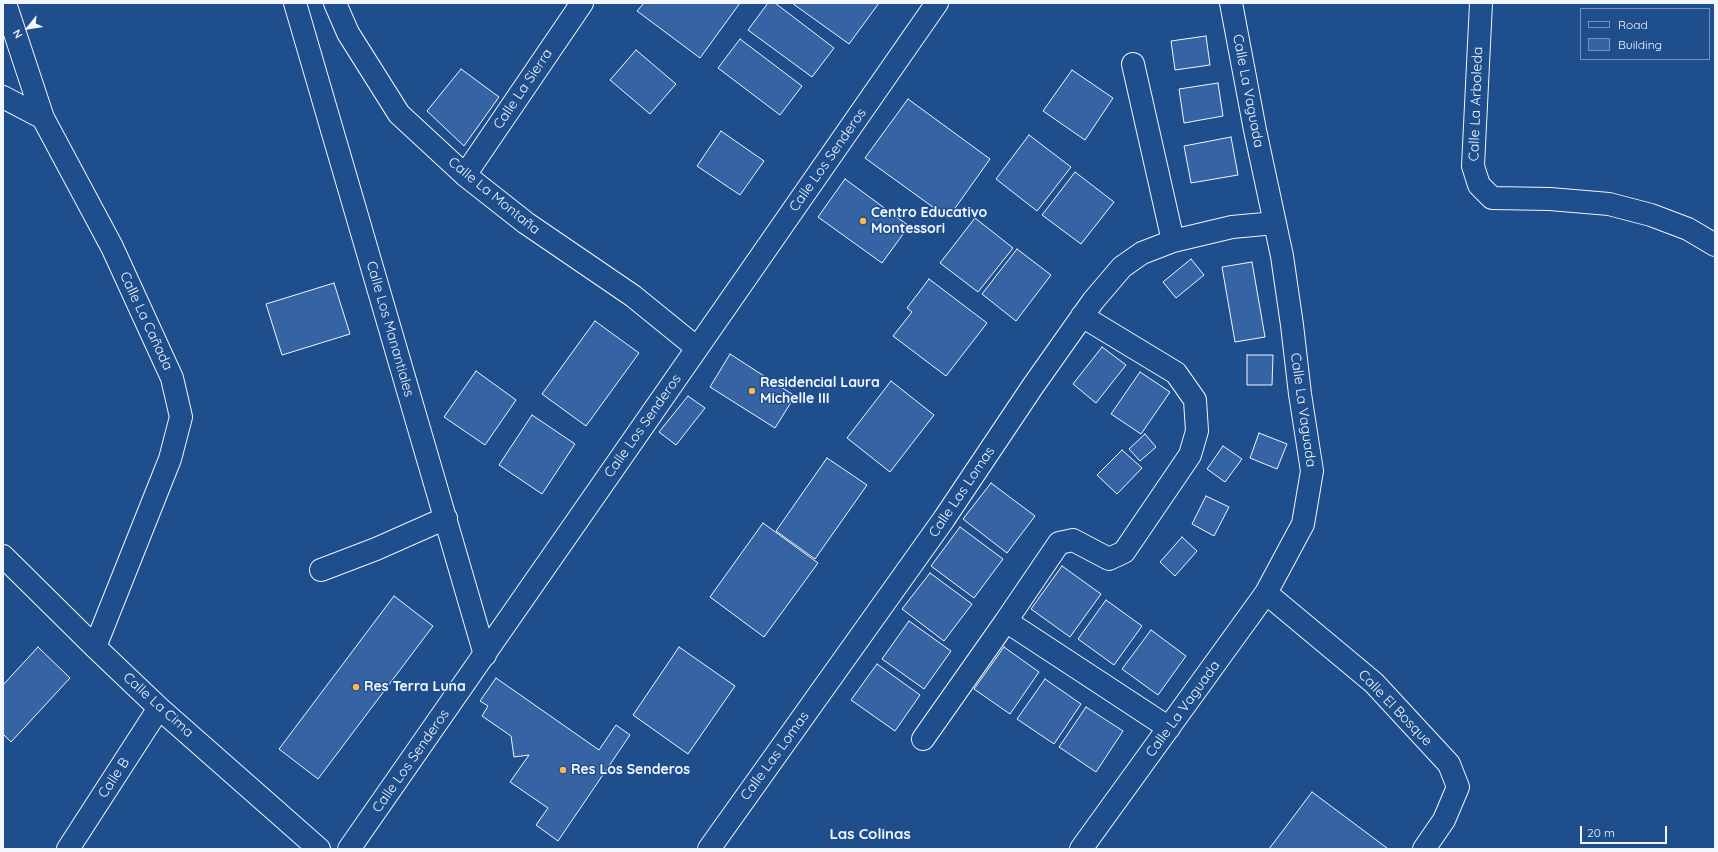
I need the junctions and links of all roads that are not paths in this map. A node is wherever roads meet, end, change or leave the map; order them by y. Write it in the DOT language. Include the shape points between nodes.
graph roads {
  1 [pos="5,3"];
  2 [pos="295,3"];
  3 [pos="335,3"];
  4 [pos="582,3"];
  5 [pos="937,3"];
  6 [pos="1232,3"];
  7 [pos="1481,3"];
  8 [pos="1133,64"];
  9 [pos="3,97"];
  10 [pos="43,118"];
  11 [pos="464,175"];
  12 [pos="1275,223"];
  13 [pos="1173,241"];
  14 [pos="1715,245"];
  15 [pos="1082,316"];
  16 [pos="697,348"];
  17 [pos="446,518"];
  18 [pos="3,556"];
  19 [pos="321,570"];
  20 [pos="1266,593"];
  21 [pos="1006,621"];
  22 [pos="95,647"];
  23 [pos="485,655"];
  24 [pos="159,708"];
  25 [pos="1169,728"];
  26 [pos="923,739"];
  27 [pos="68,849"];
  28 [pos="319,849"];
  29 [pos="349,849"];
  30 [pos="708,849"];
  31 [pos="1081,849"];
  32 [pos="1424,849"];
  1 -- 10 [label="street, Calle La Cañada"];
  2 -- 17 [label="street, Calle Los Manantiales"];
  3 -- 11 [label="street, Calle La Montaña" via="348,32 400,114"];
  4 -- 11 [label="street, Calle La Sierra"];
  5 -- 16 [label="street, Calle Los Senderos"];
  6 -- 12 [label="street, Calle La Vaguada"];
  7 -- 14 [label="street, Calle La Arboleda" via="1473,166 1479,185 1492,198 1609,204 1651,215 1688,229"];
  8 -- 13 [label="street"];
  9 -- 10 [label="street"];
  10 -- 22 [label="street, Calle La Cañada" via="112,247 172,378 181,417 170,459"];
  11 -- 16 [label="street, Calle La Montaña" via="526,224 633,296"];
  12 -- 13 [label="street, Calle Las Lomas" via="1232,227"];
  12 -- 20 [label="street, Calle La Vaguada" via="1312,471 1303,524"];
  13 -- 15 [label="street, Calle Las Lomas" via="1142,253 1122,267"];
  15 -- 21 [label="street" via="1176,373 1195,400 1197,431 1190,455 1124,552 1109,559 1073,540 1058,543"];
  15 -- 30 [label="street, Calle Las Lomas" via="944,519"];
  16 -- 23 [label="street, Calle Los Senderos"];
  17 -- 19 [label="street"];
  17 -- 23 [label="street, Calle Los Manantiales"];
  18 -- 22 [label="street, Calle La Cima"];
  20 -- 25 [label="street, Calle La Vaguada"];
  20 -- 32 [label="street, Calle El Bosque" via="1374,683 1449,764 1458,787 1444,820"];
  21 -- 25 [label="street"];
  21 -- 26 [label="street"];
  22 -- 24 [label="street, Calle La Cima"];
  23 -- 29 [label="street, Calle Los Senderos"];
  24 -- 27 [label="street, Calle B"];
  24 -- 28 [label="street, Calle La Cima"];
  25 -- 31 [label="street, Calle La Vaguada"];
}
